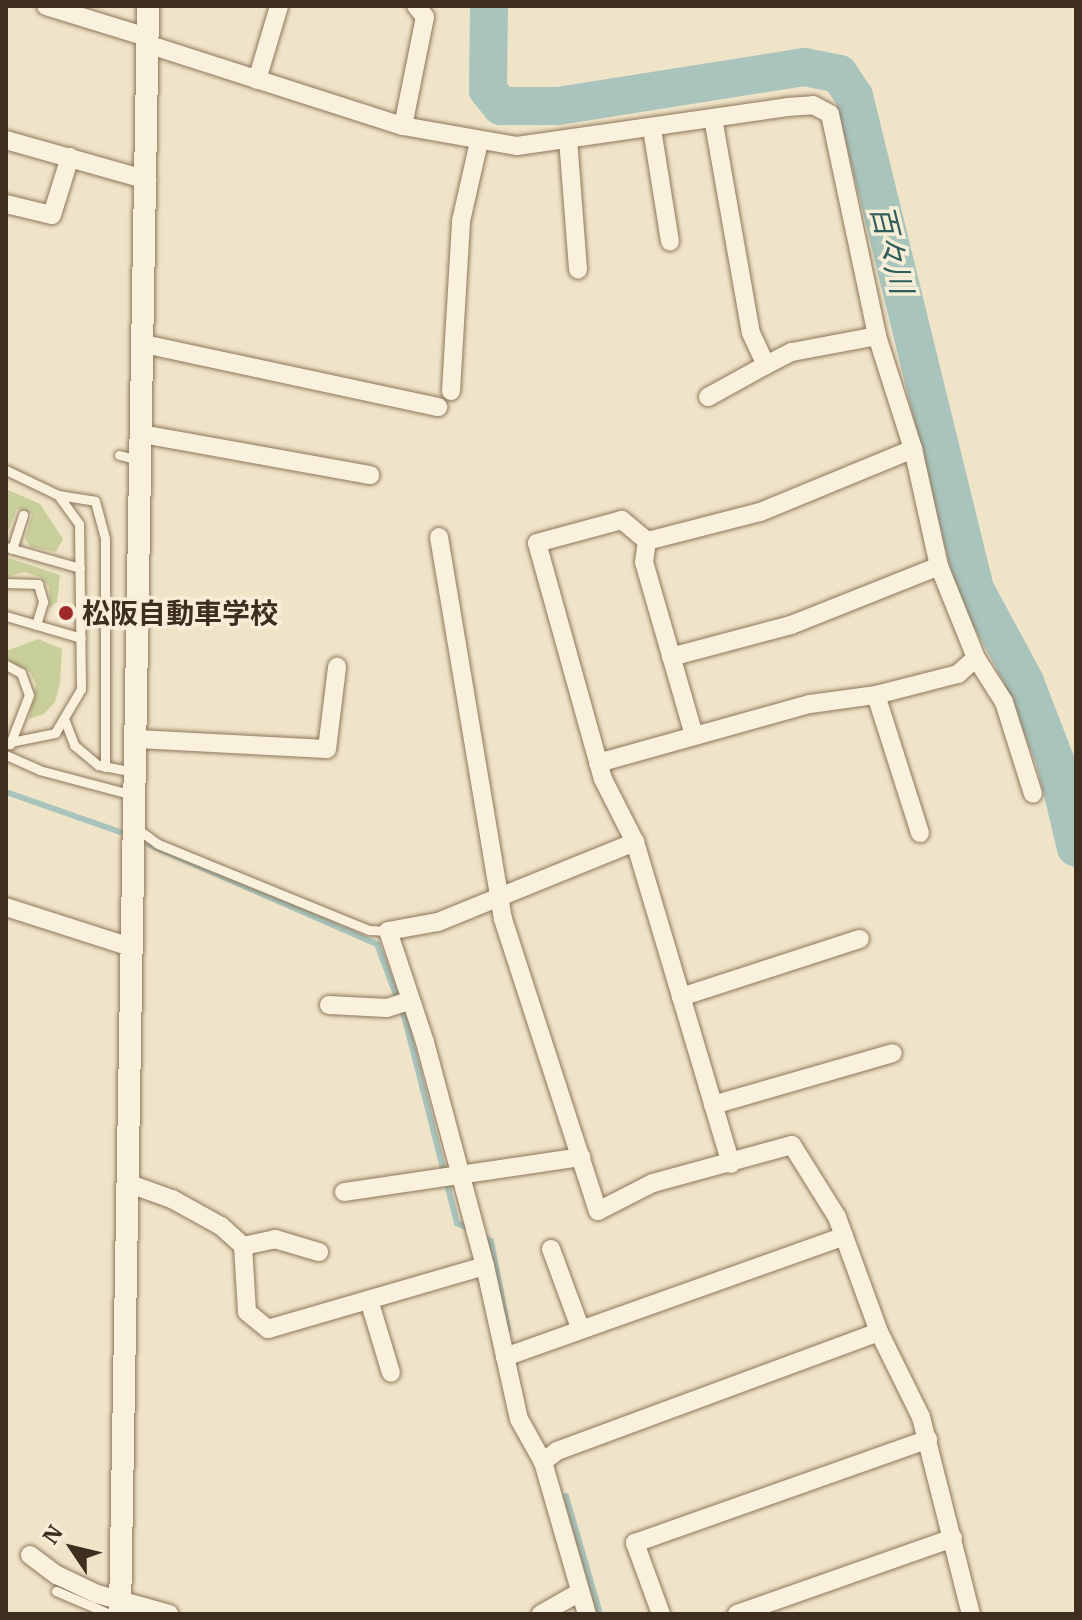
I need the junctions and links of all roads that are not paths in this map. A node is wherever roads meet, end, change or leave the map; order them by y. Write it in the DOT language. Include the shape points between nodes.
graph roads {
  1 [pos="46,6"];
  2 [pos="148,6"];
  3 [pos="279,6"];
  4 [pos="416,6"];
  5 [pos="147,40"];
  6 [pos="257,80"];
  7 [pos="713,118"];
  8 [pos="403,126"];
  9 [pos="652,129"];
  10 [pos="568,139"];
  11 [pos="6,140"];
  12 [pos="479,142"];
  13 [pos="70,157"];
  14 [pos="147,180"];
  15 [pos="6,204"];
  16 [pos="670,242"];
  17 [pos="578,270"];
  18 [pos="877,336"];
  19 [pos="144,344"];
  20 [pos="766,365"];
  21 [pos="451,391"];
  22 [pos="708,397"];
  23 [pos="438,407"];
  24 [pos="142,434"];
  25 [pos="913,449"];
  26 [pos="119,455"];
  27 [pos="142,460"];
  28 [pos="6,470"];
  29 [pos="370,475"];
  30 [pos="58,495"];
  31 [pos="23,515"];
  32 [pos="439,537"];
  33 [pos="647,541"];
  34 [pos="9,548"];
  35 [pos="939,566"];
  36 [pos="80,568"];
  37 [pos="6,583"];
  38 [pos="6,616"];
  39 [pos="36,625"];
  40 [pos="81,638"];
  41 [pos="671,657"];
  42 [pos="976,658"];
  43 [pos="6,665"];
  44 [pos="337,667"];
  45 [pos="876,695"];
  46 [pos="65,721"];
  47 [pos="694,735"];
  48 [pos="137,739"];
  49 [pos="8,743"];
  50 [pos="8,756"];
  51 [pos="598,763"];
  52 [pos="105,767"];
  53 [pos="136,773"];
  54 [pos="1033,794"];
  55 [pos="136,796"];
  56 [pos="136,828"];
  57 [pos="920,833"];
  58 [pos="635,842"];
  59 [pos="498,898"];
  60 [pos="6,907"];
  61 [pos="388,931"];
  62 [pos="860,939"];
  63 [pos="134,948"];
  64 [pos="681,997"];
  65 [pos="401,1003"];
  66 [pos="329,1005"];
  67 [pos="893,1053"];
  68 [pos="713,1105"];
  69 [pos="581,1157"];
  70 [pos="731,1164"];
  71 [pos="450,1177"];
  72 [pos="130,1184"];
  73 [pos="344,1192"];
  74 [pos="844,1236"];
  75 [pos="243,1246"];
  76 [pos="551,1249"];
  77 [pos="319,1252"];
  78 [pos="485,1266"];
  79 [pos="369,1300"];
  80 [pos="581,1330"];
  81 [pos="879,1332"];
  82 [pos="505,1357"];
  83 [pos="391,1373"];
  84 [pos="928,1439"];
  85 [pos="543,1462"];
  86 [pos="953,1538"];
  87 [pos="30,1555"];
  88 [pos="56,1591"];
  89 [pos="580,1592"];
  90 [pos="117,1609"];
  91 [pos="169,1614"];
  92 [pos="541,1614"];
  93 [pos="587,1614"];
  94 [pos="661,1614"];
  95 [pos="737,1614"];
  96 [pos="971,1614"];
  1 -- 5 [label="street"];
  2 -- 5 [label="street"];
  3 -- 6 [label="street"];
  4 -- 8 [label="street" via="425,17"];
  5 -- 6 [label="street"];
  5 -- 14 [label="street"];
  6 -- 8 [label="street"];
  7 -- 9 [label="street"];
  7 -- 18 [label="street" via="813,105 830,114"];
  7 -- 20 [label="street" via="751,333"];
  8 -- 12 [label="street"];
  9 -- 10 [label="street"];
  9 -- 16 [label="street"];
  10 -- 12 [label="street" via="517,146"];
  10 -- 17 [label="street"];
  11 -- 13 [label="street"];
  12 -- 21 [label="street" via="461,221"];
  13 -- 14 [label="street"];
  13 -- 15 [label="street" via="52,215"];
  14 -- 19 [label="street"];
  18 -- 20 [label="street" via="792,352"];
  18 -- 25 [label="street"];
  19 -- 23 [label="street"];
  19 -- 24 [label="street"];
  20 -- 22 [label="street"];
  24 -- 27 [label="street"];
  24 -- 29 [label="street"];
  25 -- 33 [label="street" via="760,512"];
  25 -- 35 [label="street"];
  26 -- 27 [label="lane"];
  27 -- 48 [label="street"];
  28 -- 30 [label="lane"];
  30 -- 36 [label="lane" via="79,524"];
  30 -- 52 [label="lane" via="95,501 105,539"];
  31 -- 34 [label="lane"];
  32 -- 59 [label="street"];
  33 -- 41 [label="street" via="644,562"];
  33 -- 51 [label="street" via="622,520 537,543"];
  34 -- 36 [label="lane"];
  35 -- 41 [label="street" via="791,625"];
  35 -- 42 [label="street"];
  36 -- 40 [label="lane"];
  37 -- 39 [label="lane" via="38,584 43,602"];
  38 -- 39 [label="lane"];
  39 -- 40 [label="lane"];
  40 -- 46 [label="lane" via="81,689"];
  41 -- 47 [label="street"];
  42 -- 45 [label="street" via="958,674"];
  42 -- 54 [label="street" via="1004,702"];
  43 -- 49 [label="lane" via="21,673 29,695"];
  44 -- 48 [label="street" via="327,749"];
  45 -- 47 [label="street" via="810,704"];
  45 -- 57 [label="street"];
  46 -- 49 [label="lane" via="55,733"];
  46 -- 52 [label="lane" via="74,745"];
  47 -- 51 [label="street"];
  48 -- 53 [label="street"];
  50 -- 55 [label="lane"];
  51 -- 58 [label="street"];
  52 -- 53 [label="lane"];
  53 -- 55 [label="street"];
  55 -- 56 [label="street"];
  56 -- 61 [label="lane" via="158,844 369,930"];
  56 -- 63 [label="street"];
  58 -- 59 [label="street"];
  58 -- 64 [label="street"];
  59 -- 61 [label="street" via="438,922"];
  59 -- 69 [label="street"];
  60 -- 63 [label="street"];
  61 -- 65 [label="street"];
  62 -- 64 [label="street"];
  63 -- 72 [label="street"];
  64 -- 68 [label="street"];
  65 -- 66 [label="street"];
  65 -- 71 [label="street"];
  67 -- 68 [label="street"];
  68 -- 70 [label="street"];
  69 -- 70 [label="street" via="598,1211 653,1183"];
  69 -- 71 [label="street"];
  70 -- 74 [label="street" via="792,1145 806,1160"];
  71 -- 73 [label="street"];
  71 -- 78 [label="street" via="472,1221"];
  72 -- 75 [label="street" via="172,1199 221,1226"];
  72 -- 90 [label="street"];
  74 -- 80 [label="street"];
  74 -- 81 [label="street"];
  75 -- 77 [label="street" via="275,1239"];
  75 -- 79 [label="street" via="247,1312 268,1329"];
  76 -- 80 [label="street"];
  78 -- 79 [label="street"];
  78 -- 82 [label="street"];
  79 -- 83 [label="street"];
  80 -- 82 [label="street"];
  81 -- 84 [label="street"];
  81 -- 85 [label="street" via="557,1451"];
  82 -- 85 [label="street" via="519,1419"];
  84 -- 86 [label="street"];
  84 -- 94 [label="street" via="635,1543"];
  85 -- 89 [label="street"];
  86 -- 95 [label="street"];
  86 -- 96 [label="street"];
  87 -- 90 [label="street"];
  88 -- 90 [label="lane"];
  89 -- 92 [label="street"];
  89 -- 93 [label="street"];
  90 -- 91 [label="street"];
}
